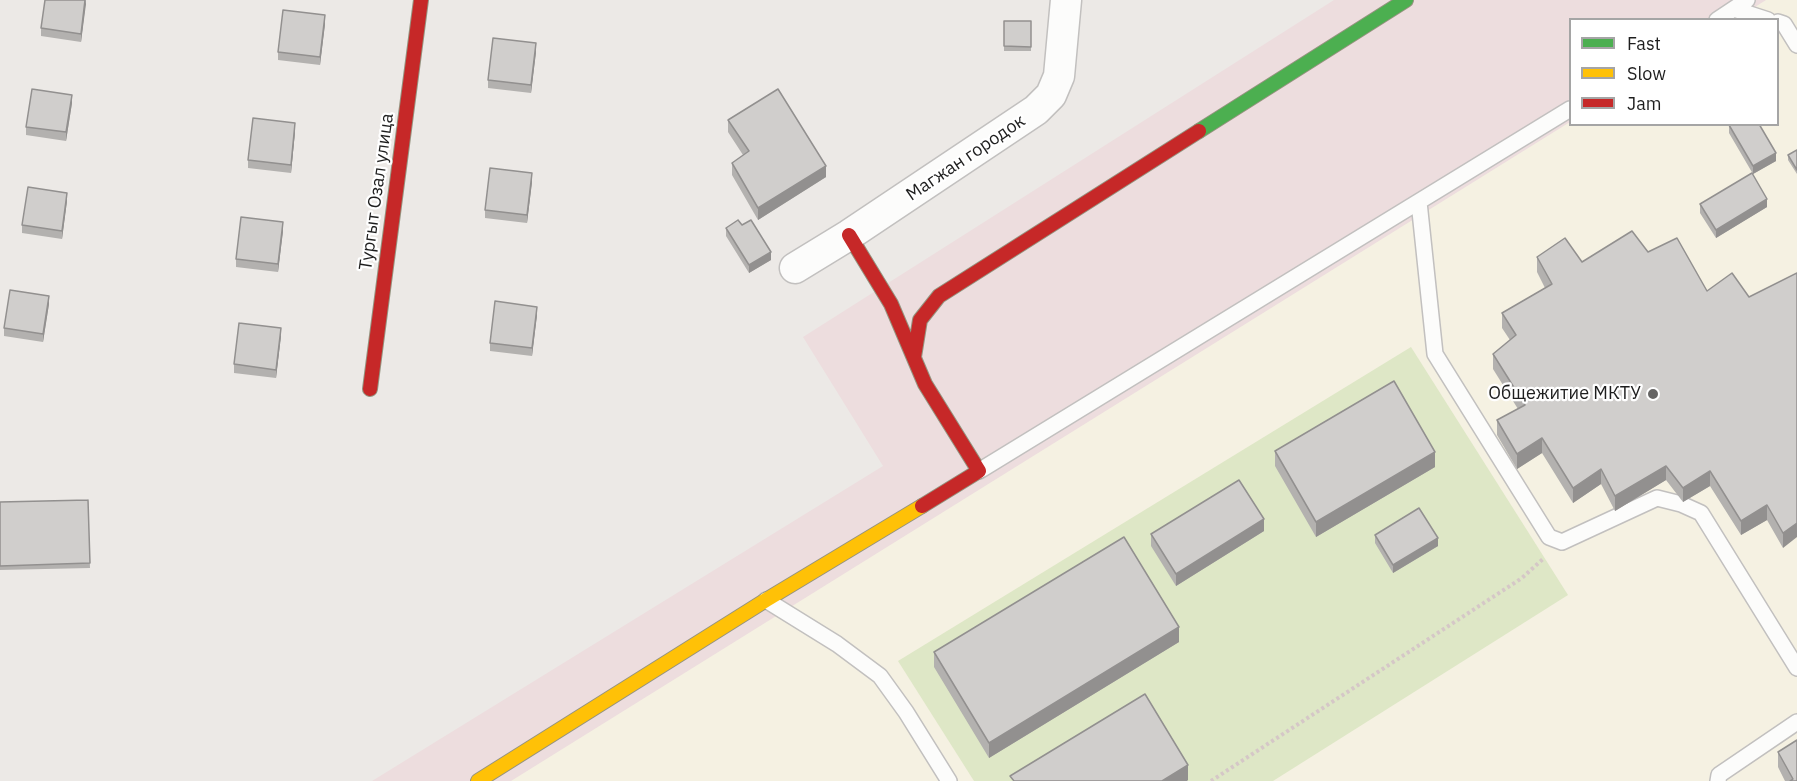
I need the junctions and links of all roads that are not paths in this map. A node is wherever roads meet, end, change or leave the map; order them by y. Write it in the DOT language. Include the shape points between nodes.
graph roads {
  1 [pos="421,0"];
  2 [pos="1066,0"];
  3 [pos="1406,0"];
  4 [pos="1747,0"];
  5 [pos="1734,9"];
  6 [pos="1720,18"];
  7 [pos="1762,18"];
  8 [pos="1779,22"];
  9 [pos="1797,45"];
  10 [pos="1569,110"];
  11 [pos="1419,202"];
  12 [pos="849,235"];
  13 [pos="795,268"];
  14 [pos="914,357"];
  15 [pos="370,389"];
  16 [pos="979,471"];
  17 [pos="766,600"];
  18 [pos="1797,668"];
  19 [pos="1797,722"];
  20 [pos="478,781"];
  21 [pos="950,781"];
  22 [pos="1718,781"];
  1 -- 15 [label="street, Тургыт Озал улица"];
  2 -- 12 [label="street, Магжан городок" via="1059,76 1051,95 1036,110"];
  3 -- 14 [label="street" via="939,296 920,320"];
  4 -- 5 [label="lane"];
  5 -- 6 [label="lane"];
  5 -- 7 [label="lane"];
  8 -- 9 [label="lane"];
  10 -- 11 [label="lane"];
  11 -- 16 [label="lane"];
  11 -- 18 [label="lane" via="1435,354 1549,537 1562,542 1657,498 1701,513"];
  12 -- 13 [label="street, Магжан городок"];
  12 -- 14 [label="street" via="891,304"];
  14 -- 16 [label="street"];
  16 -- 17 [label="street"];
  17 -- 20 [label="street"];
  17 -- 21 [label="lane" via="880,676"];
  19 -- 22 [label="lane" via="1719,775"];
}
